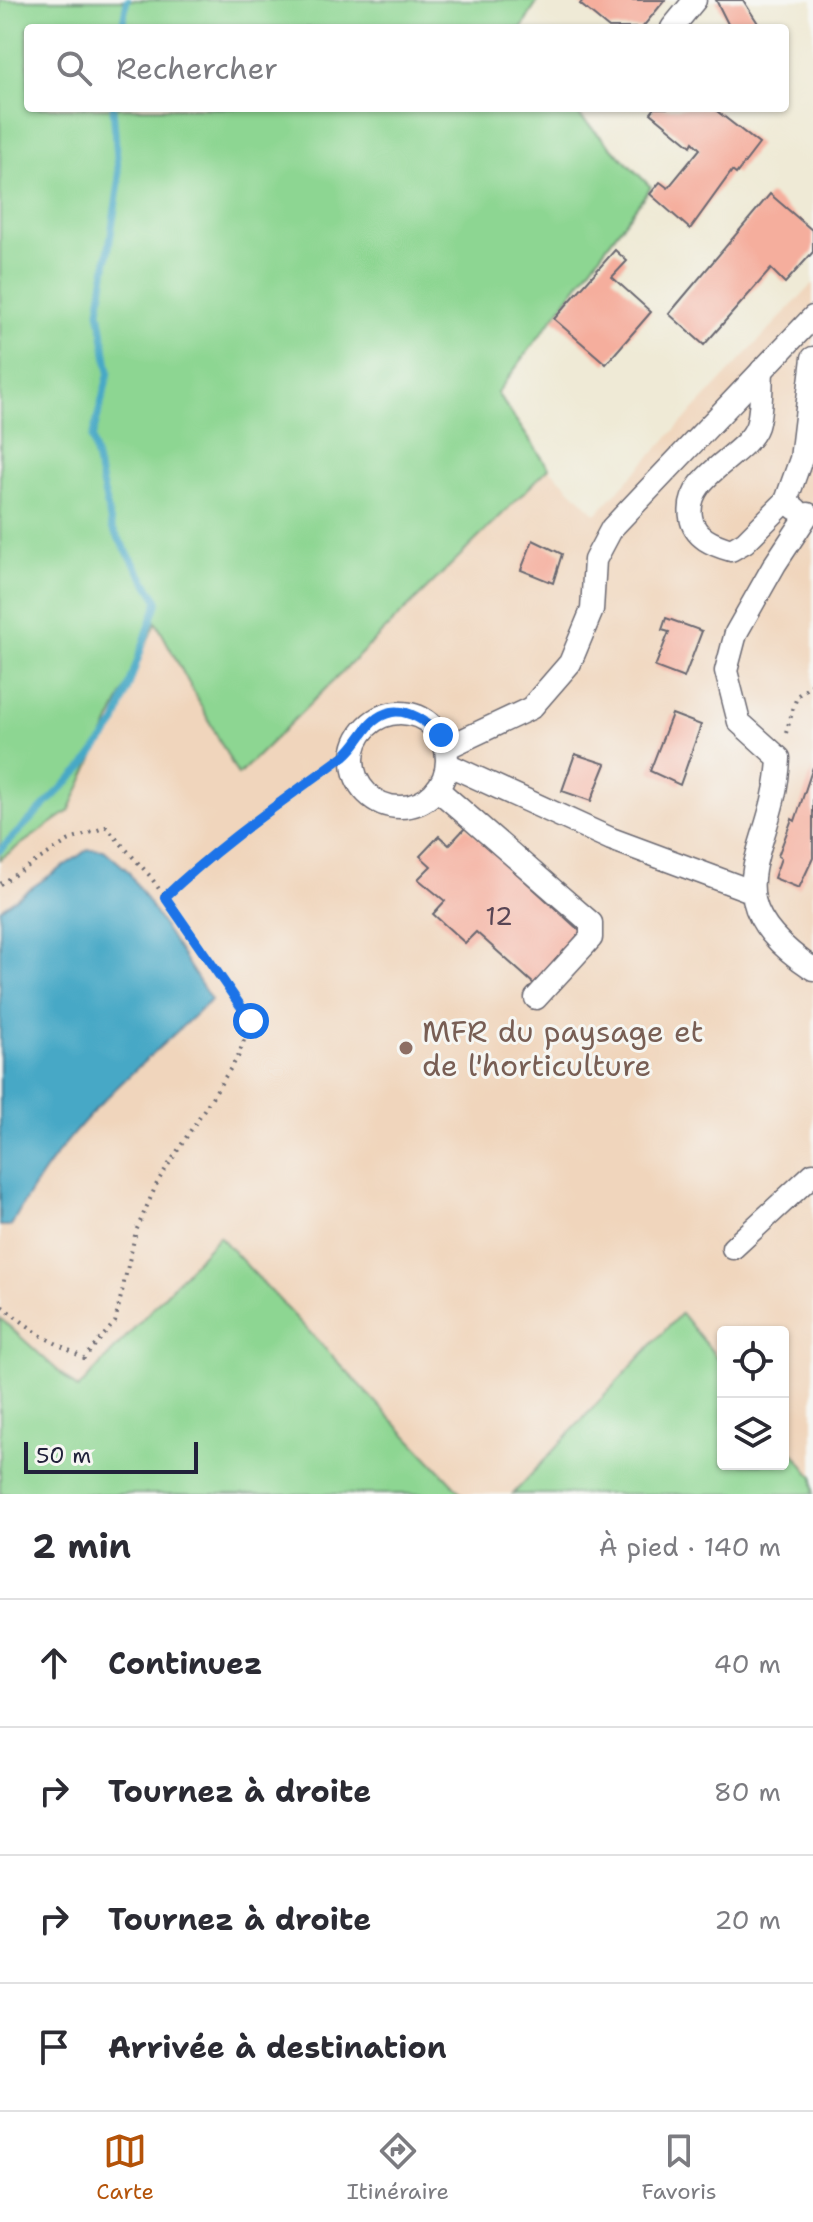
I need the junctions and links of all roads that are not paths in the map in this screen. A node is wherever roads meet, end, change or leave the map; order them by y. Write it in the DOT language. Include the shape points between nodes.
graph roads {
  1 [pos="695,0"];
  2 [pos="675,24"];
  3 [pos="813,317"];
  4 [pos="813,358"];
  5 [pos="762,370"];
  6 [pos="786,501"];
  7 [pos="811,512"];
  8 [pos="448,757"];
  9 [pos="437,789"];
  10 [pos="751,891"];
  11 [pos="813,969"];
  12 [pos="536,998"];
  13 [pos="813,1174"];
  14 [pos="733,1248"];
  1 -- 2 [label="street"];
  3 -- 5 [label="street"];
  4 -- 6 [label="street" via="801,459"];
  5 -- 6 [label="street" via="757,428 697,488 691,521 699,535 731,550"];
  5 -- 8 [label="street" via="612,528 595,560 592,610 570,663 531,708"];
  6 -- 7 [label="street" via="794,509"];
  7 -- 10 [label="street" via="736,633 726,671 739,722 779,758 777,791 751,870"];
  8 -- 9 [label="street"];
  8 -- 9 [label="street" via="441,735 405,712 374,720 353,749 354,773 363,791 383,804 407,805"];
  8 -- 10 [label="street" via="611,839"];
  9 -- 12 [label="street" via="591,923 591,938"];
  10 -- 11 [label="street" via="767,930"];
  13 -- 14 [label="street"];
}
